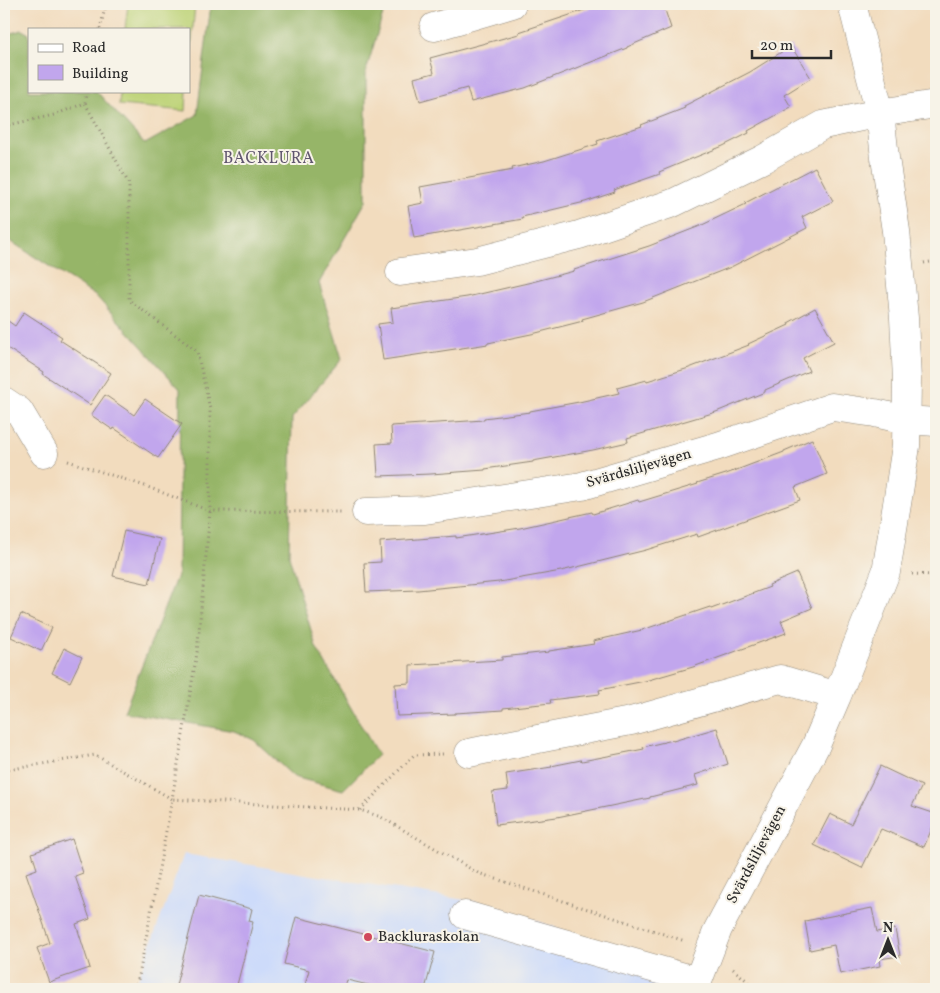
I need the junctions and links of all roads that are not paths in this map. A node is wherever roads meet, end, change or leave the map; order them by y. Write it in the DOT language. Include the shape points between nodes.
graph roads {
  1 [pos="512,4"];
  2 [pos="852,4"];
  3 [pos="434,27"];
  4 [pos="936,104"];
  5 [pos="880,113"];
  6 [pos="400,272"];
  7 [pos="4,401"];
  8 [pos="906,420"];
  9 [pos="936,422"];
  10 [pos="44,453"];
  11 [pos="366,512"];
  12 [pos="837,696"];
  13 [pos="469,753"];
  14 [pos="465,915"];
  15 [pos="696,985"];
  1 -- 3 [label="street"];
  2 -- 5 [label="street, Svärdsliljevägen"];
  4 -- 5 [label="street"];
  5 -- 6 [label="street" via="823,125 674,203 579,235 477,261"];
  5 -- 8 [label="street, Svärdsliljevägen" via="904,318"];
  7 -- 10 [label="street" via="19,411"];
  8 -- 9 [label="street"];
  8 -- 11 [label="street, Svärdsliljevägen" via="832,407 718,446 582,486 425,510"];
  8 -- 12 [label="street, Svärdsliljevägen" via="906,446 886,572"];
  12 -- 13 [label="street" via="780,679 631,721"];
  12 -- 15 [label="street, Svärdsliljevägen" via="816,745 718,929"];
  14 -- 15 [label="street"];
}
